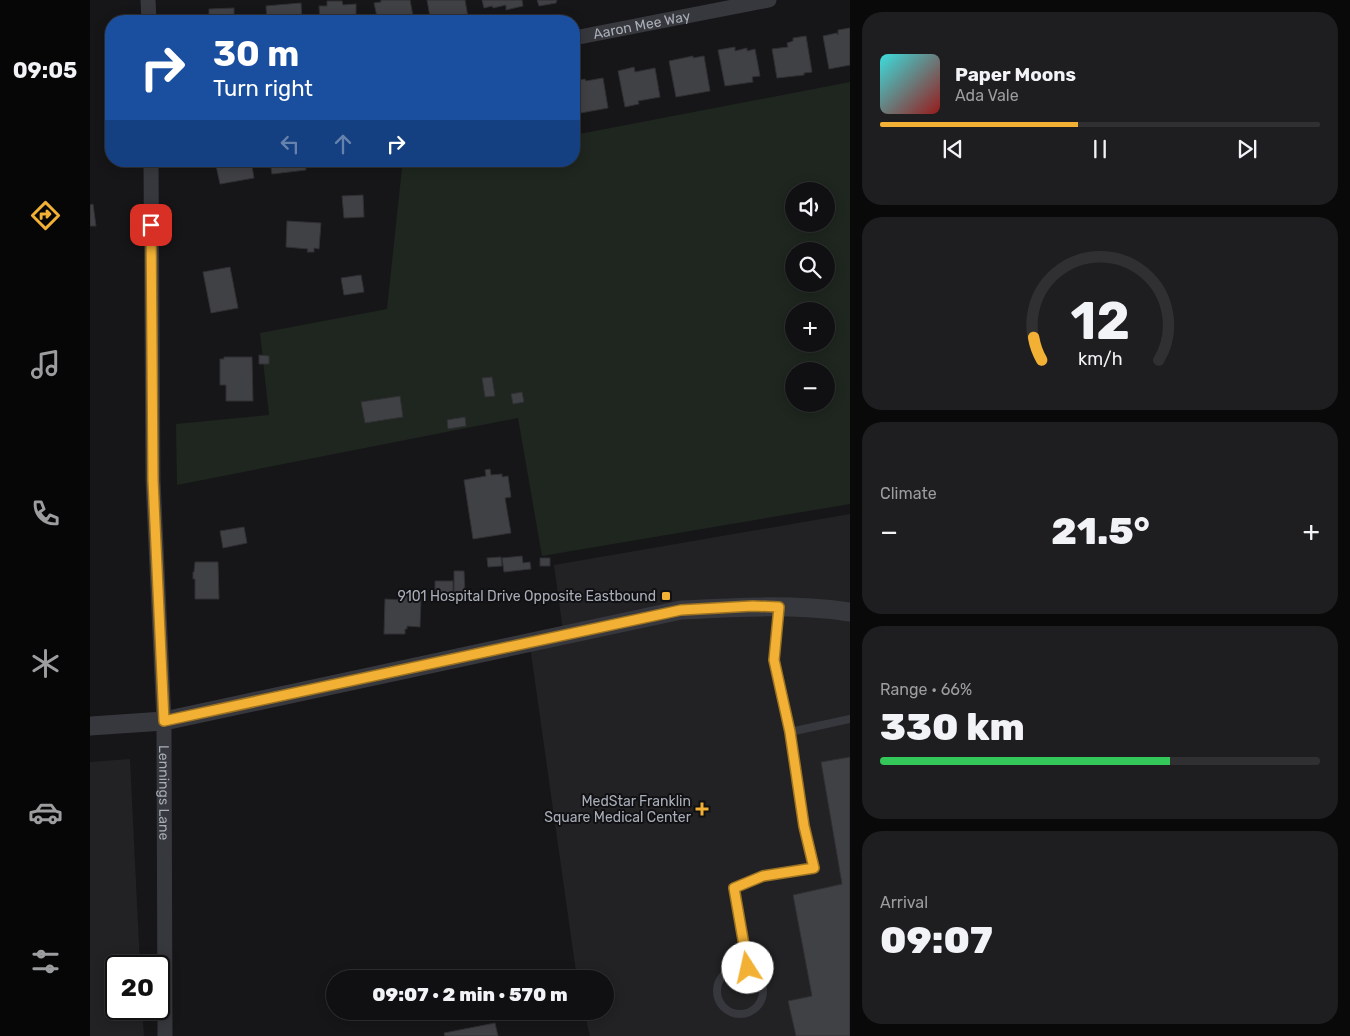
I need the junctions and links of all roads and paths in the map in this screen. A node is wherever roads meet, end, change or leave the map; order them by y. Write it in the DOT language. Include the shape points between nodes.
graph roads {
  1 [pos="148,0"];
  2 [pos="769,0"];
  3 [pos="149,15"];
  4 [pos="580,37"];
  5 [pos="151,167"];
  6 [pos="779,607"];
  7 [pos="850,612"];
  8 [pos="850,719"];
  9 [pos="164,721"];
  10 [pos="90,726"];
  11 [pos="790,732"];
  12 [pos="748,968"];
  13 [pos="165,1036"];
  1 -- 3 [label="street"];
  2 -- 4 [label="street, Aaron Mee Way"];
  5 -- 9 [label="street, Lennings Lane" via="153,480"];
  6 -- 7 [label="street"];
  6 -- 9 [label="street" via="681,610"];
  6 -- 11 [label="lane" via="774,660"];
  8 -- 11 [label="lane"];
  9 -- 10 [label="street"];
  9 -- 13 [label="street, Lennings Lane"];
  11 -- 12 [label="lane" via="804,826 814,868 763,876 734,888"];
  12 -- 12 [label="lane" via="726,972 717,986 718,1000 726,1010 738,1014 757,1005 762,983"];
}
